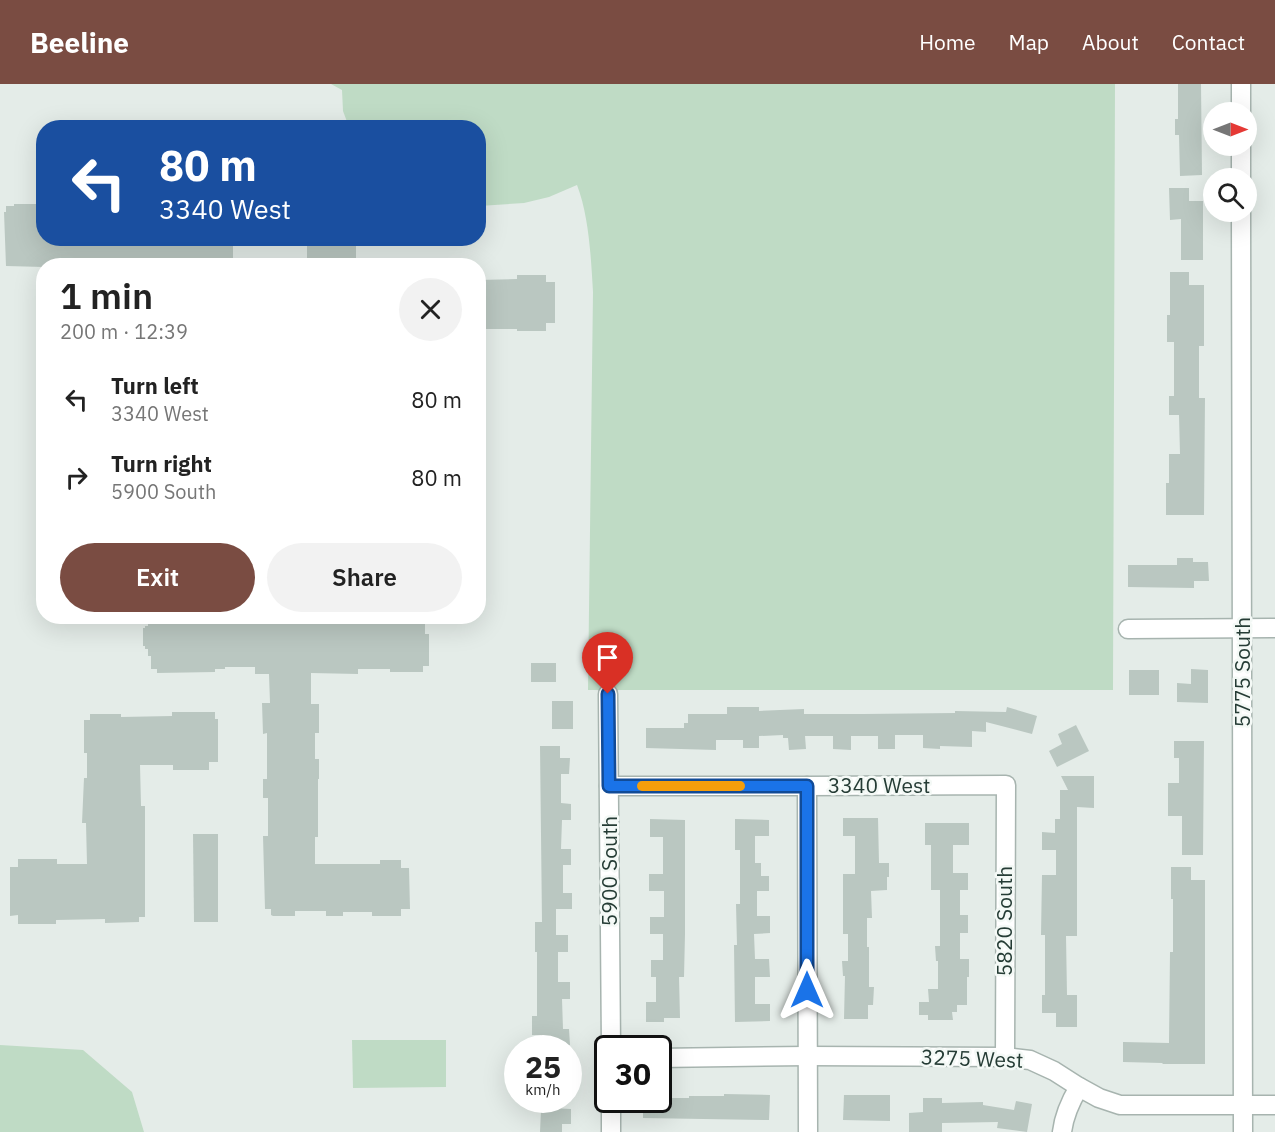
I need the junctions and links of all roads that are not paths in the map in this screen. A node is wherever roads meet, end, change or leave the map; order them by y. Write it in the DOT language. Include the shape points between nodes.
graph roads {
  1 [pos="1241,84"];
  2 [pos="1241,102"];
  3 [pos="1241,222"];
  4 [pos="1243,628"];
  5 [pos="1275,628"];
  6 [pos="1128,629"];
  7 [pos="608,694"];
  8 [pos="1006,785"];
  9 [pos="609,786"];
  10 [pos="807,786"];
  11 [pos="611,1035"];
  12 [pos="808,1056"];
  13 [pos="1005,1057"];
  14 [pos="672,1058"];
  15 [pos="1078,1087"];
  16 [pos="1275,1105"];
  17 [pos="1243,1106"];
  18 [pos="611,1113"];
  19 [pos="611,1132"];
  20 [pos="808,1132"];
  21 [pos="1062,1132"];
  22 [pos="1244,1132"];
  1 -- 2 [label="street"];
  3 -- 4 [label="street, 5775 South"];
  4 -- 5 [label="street"];
  4 -- 6 [label="street"];
  4 -- 17 [label="street, 5775 South"];
  7 -- 9 [label="street, 5900 South"];
  8 -- 10 [label="street, 3340 West"];
  8 -- 13 [label="street, 5820 South"];
  9 -- 10 [label="street, 3340 West"];
  9 -- 11 [label="street, 5900 South"];
  10 -- 12 [label="street"];
  12 -- 13 [label="street, 3275 West"];
  12 -- 14 [label="street, 3275 West"];
  12 -- 20 [label="street"];
  13 -- 15 [label="street, 3275 West" via="1030,1060"];
  15 -- 17 [label="street, 3275 West" via="1120,1106"];
  15 -- 21 [label="street"];
  16 -- 17 [label="street, 3275 West"];
  17 -- 22 [label="street, 5775 South"];
  18 -- 19 [label="street"];
}
